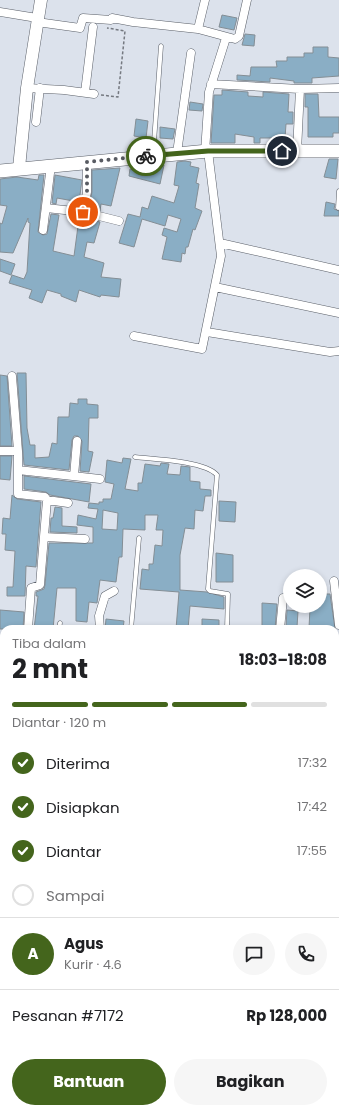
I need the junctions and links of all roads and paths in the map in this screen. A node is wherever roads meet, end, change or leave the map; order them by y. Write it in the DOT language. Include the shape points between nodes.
graph roads {
  1 [pos="41,0"];
  2 [pos="205,0"];
  3 [pos="247,0"];
  4 [pos="0,12"];
  5 [pos="37,20"];
  6 [pos="93,27"];
  7 [pos="198,29"];
  8 [pos="226,38"];
  9 [pos="161,46"];
  10 [pos="191,53"];
  11 [pos="211,84"];
  12 [pos="27,88"];
  13 [pos="40,88"];
  14 [pos="339,88"];
  15 [pos="300,89"];
  16 [pos="85,92"];
  17 [pos="94,94"];
  18 [pos="36,122"];
  19 [pos="207,151"];
  20 [pos="297,151"];
  21 [pos="339,151"];
  22 [pos="177,153"];
  23 [pos="153,155"];
  24 [pos="87,162"];
  25 [pos="51,165"];
  26 [pos="19,168"];
  27 [pos="0,171"];
  28 [pos="339,191"];
  29 [pos="46,208"];
  30 [pos="338,208"];
  31 [pos="83,212"];
  32 [pos="120,221"];
  33 [pos="43,230"];
  34 [pos="220,243"];
  35 [pos="339,270"];
  36 [pos="215,287"];
  37 [pos="339,313"];
  38 [pos="207,332"];
  39 [pos="134,336"];
  40 [pos="339,351"];
  41 [pos="12,376"];
  42 [pos="77,441"];
  43 [pos="0,451"];
  44 [pos="18,451"];
  45 [pos="135,457"];
  46 [pos="18,470"];
  47 [pos="74,476"];
  48 [pos="100,479"];
  49 [pos="47,500"];
  50 [pos="68,503"];
  51 [pos="44,537"];
  52 [pos="139,538"];
  53 [pos="85,539"];
  54 [pos="334,581"];
  55 [pos="114,591"];
  56 [pos="283,598"];
  57 [pos="28,625"];
  58 [pos="100,625"];
  59 [pos="130,625"];
  60 [pos="227,625"];
  61 [pos="280,625"];
  62 [pos="339,625"];
  1 -- 5 [label="street"];
  2 -- 7 [label="street"];
  3 -- 8 [label="street" via="239,36 235,39"];
  4 -- 5 [label="street"];
  5 -- 7 [label="street" via="80,28 83,18 112,18"];
  5 -- 12 [label="street"];
  6 -- 16 [label="street"];
  6 -- 17 [label="path" via="125,31 118,97"];
  7 -- 8 [label="street"];
  8 -- 11 [label="street"];
  9 -- 23 [label="lane"];
  10 -- 22 [label="street"];
  11 -- 15 [label="street"];
  11 -- 19 [label="street" via="206,116"];
  12 -- 13 [label="street"];
  12 -- 26 [label="street"];
  13 -- 16 [label="street"];
  13 -- 18 [label="street"];
  14 -- 15 [label="street"];
  15 -- 20 [label="street"];
  16 -- 17 [label="street"];
  19 -- 20 [label="main road"];
  19 -- 22 [label="main road"];
  19 -- 34 [label="street"];
  20 -- 21 [label="main road"];
  22 -- 23 [label="main road"];
  23 -- 24 [label="main road"];
  24 -- 25 [label="main road"];
  24 -- 31 [label="street" via="87,192"];
  25 -- 26 [label="main road"];
  25 -- 29 [label="street"];
  26 -- 27 [label="main road"];
  28 -- 30 [label="lane"];
  29 -- 31 [label="street"];
  29 -- 33 [label="street"];
  31 -- 32 [label="street"];
  34 -- 35 [label="street"];
  34 -- 36 [label="street" via="221,256"];
  36 -- 37 [label="street"];
  36 -- 38 [label="street"];
  38 -- 39 [label="street" via="202,349"];
  38 -- 40 [label="street" via="330,352"];
  41 -- 44 [label="street"];
  42 -- 47 [label="street"];
  43 -- 44 [label="street"];
  44 -- 46 [label="street"];
  45 -- 60 [label="lane" via="188,463 217,475 208,589 228,594"];
  46 -- 47 [label="street"];
  46 -- 49 [label="street" via="19,495 45,497"];
  47 -- 48 [label="street"];
  49 -- 50 [label="street"];
  49 -- 51 [label="street"];
  51 -- 53 [label="street"];
  51 -- 57 [label="street" via="40,585 31,588"];
  52 -- 59 [label="lane"];
  54 -- 62 [label="street"];
  55 -- 58 [label="street" via="105,596 99,616"];
  56 -- 61 [label="street"];
}
